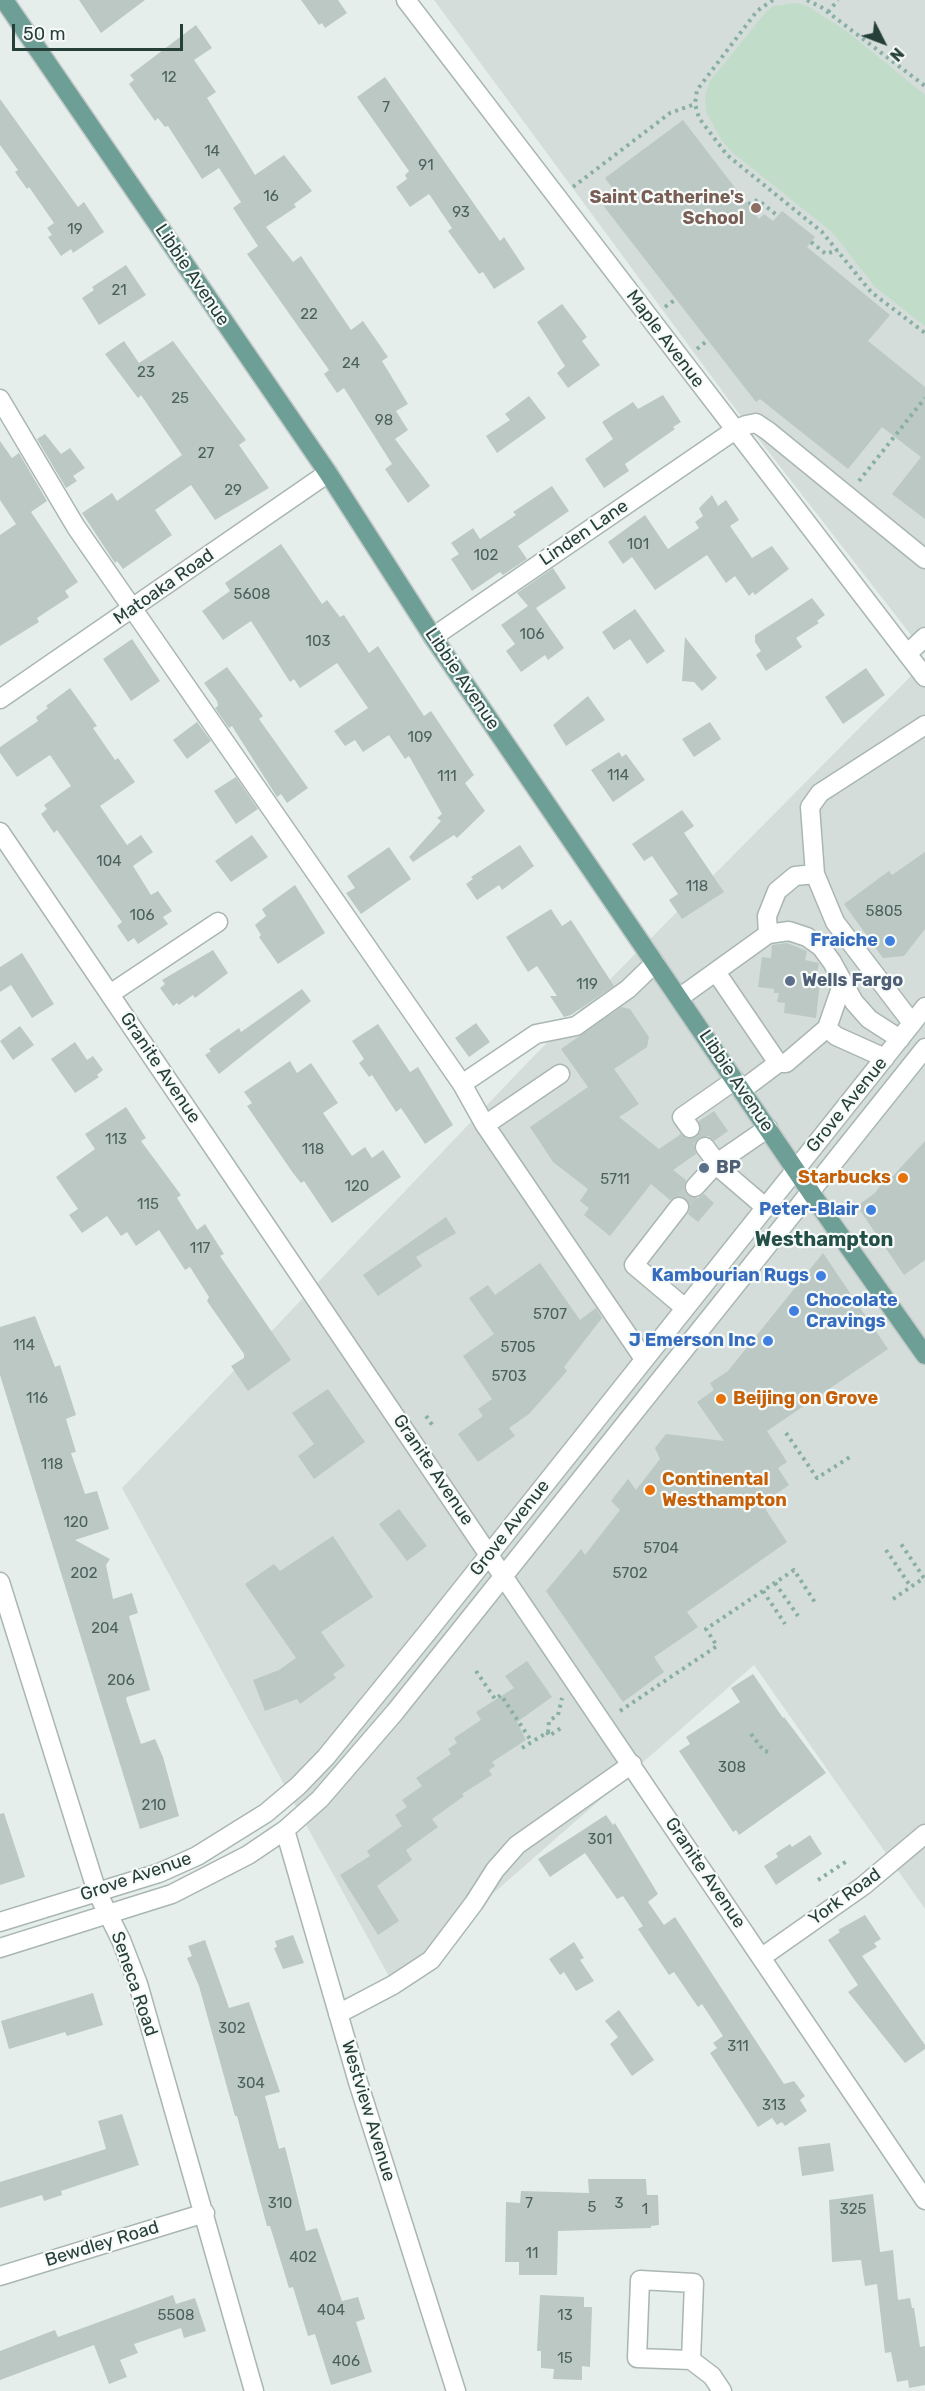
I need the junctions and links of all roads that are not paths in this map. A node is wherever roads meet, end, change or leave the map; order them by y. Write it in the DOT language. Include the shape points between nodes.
graph roads {
  1 [pos="4,0"];
  2 [pos="406,0"];
  3 [pos="0,399"];
  4 [pos="735,430"];
  5 [pos="328,473"];
  6 [pos="925,559"];
  7 [pos="133,609"];
  8 [pos="434,637"];
  9 [pos="925,637"];
  10 [pos="907,654"];
  11 [pos="925,677"];
  12 [pos="0,699"];
  13 [pos="925,725"];
  14 [pos="0,832"];
  15 [pos="815,874"];
  16 [pos="218,922"];
  17 [pos="768,934"];
  18 [pos="655,963"];
  19 [pos="716,972"];
  20 [pos="843,982"];
  21 [pos="110,994"];
  22 [pos="679,998"];
  23 [pos="925,1007"];
  24 [pos="912,1023"];
  25 [pos="826,1028"];
  26 [pos="900,1039"];
  27 [pos="925,1048"];
  28 [pos="885,1058"];
  29 [pos="778,1063"];
  30 [pos="560,1074"];
  31 [pos="462,1084"];
  32 [pos="739,1085"];
  33 [pos="485,1125"];
  34 [pos="690,1128"];
  35 [pos="768,1128"];
  36 [pos="705,1147"];
  37 [pos="717,1163"];
  38 [pos="795,1170"];
  39 [pos="695,1187"];
  40 [pos="810,1192"];
  41 [pos="679,1207"];
  42 [pos="765,1207"];
  43 [pos="685,1308"];
  44 [pos="924,1351"];
  45 [pos="644,1359"];
  46 [pos="490,1554"];
  47 [pos="504,1575"];
  48 [pos="0,1582"];
  49 [pos="632,1764"];
  50 [pos="285,1830"];
  51 [pos="925,1834"];
  52 [pos="97,1892"];
  53 [pos="109,1916"];
  54 [pos="0,1922"];
  55 [pos="0,1948"];
  56 [pos="762,1957"];
  57 [pos="338,2014"];
  58 [pos="918,2174"];
  59 [pos="925,2200"];
  60 [pos="205,2213"];
  61 [pos="0,2276"];
  62 [pos="691,2360"];
  63 [pos="254,2391"];
  64 [pos="456,2391"];
  65 [pos="722,2391"];
  1 -- 5 [label="main road, Libbie Avenue"];
  2 -- 4 [label="street, Maple Avenue"];
  3 -- 7 [label="street" via="76,527"];
  4 -- 6 [label="street" via="756,423"];
  4 -- 8 [label="street, Linden Lane"];
  4 -- 10 [label="street, Maple Avenue"];
  5 -- 7 [label="street, Matoaka Road"];
  5 -- 8 [label="main road, Libbie Avenue"];
  7 -- 12 [label="street, Matoaka Road"];
  7 -- 31 [label="street"];
  8 -- 18 [label="main road, Libbie Avenue"];
  9 -- 10 [label="street"];
  10 -- 11 [label="street, Maple Avenue"];
  13 -- 15 [label="street" via="820,793 810,807"];
  14 -- 21 [label="street, Granite Avenue"];
  15 -- 17 [label="street" via="795,876 777,891 766,916"];
  15 -- 24 [label="street" via="835,922"];
  16 -- 21 [label="street"];
  17 -- 19 [label="street"];
  17 -- 20 [label="street" via="789,931 807,937 821,947"];
  18 -- 22 [label="main road, Libbie Avenue"];
  18 -- 31 [label="street" via="628,989 576,1026 536,1034"];
  19 -- 22 [label="street"];
  19 -- 29 [label="street"];
  20 -- 25 [label="street"];
  20 -- 26 [label="street" via="868,1019"];
  21 -- 46 [label="street, Granite Avenue"];
  22 -- 32 [label="main road, Libbie Avenue"];
  23 -- 24 [label="street, Grove Avenue"];
  24 -- 26 [label="street, Grove Avenue"];
  25 -- 28 [label="street"];
  25 -- 29 [label="street" via="786,1063"];
  26 -- 28 [label="street, Grove Avenue"];
  27 -- 40 [label="street, Grove Avenue"];
  28 -- 38 [label="street, Grove Avenue"];
  29 -- 32 [label="street"];
  30 -- 33 [label="street"];
  31 -- 33 [label="street"];
  32 -- 34 [label="street" via="682,1117"];
  32 -- 35 [label="main road, Libbie Avenue"];
  33 -- 45 [label="street"];
  35 -- 37 [label="street"];
  35 -- 38 [label="main road, Libbie Avenue"];
  36 -- 37 [label="street"];
  37 -- 39 [label="street"];
  37 -- 42 [label="street"];
  38 -- 40 [label="main road, Libbie Avenue"];
  38 -- 42 [label="street, Grove Avenue"];
  40 -- 44 [label="main road, Libbie Avenue"];
  40 -- 47 [label="street, Grove Avenue"];
  41 -- 43 [label="street" via="634,1265"];
  42 -- 43 [label="street, Grove Avenue"];
  43 -- 45 [label="street, Grove Avenue"];
  45 -- 46 [label="street, Grove Avenue"];
  46 -- 47 [label="street, Granite Avenue"];
  46 -- 52 [label="street, Grove Avenue" via="347,1732 298,1786 266,1813 197,1856"];
  47 -- 49 [label="street, Granite Avenue"];
  47 -- 50 [label="street, Grove Avenue" via="348,1768"];
  48 -- 52 [label="street, Seneca Road"];
  49 -- 56 [label="street, Granite Avenue"];
  49 -- 57 [label="street" via="517,1845 431,1960"];
  50 -- 53 [label="street, Grove Avenue" via="212,1875"];
  50 -- 57 [label="street, Westview Avenue"];
  51 -- 56 [label="street, York Road" via="863,1886"];
  52 -- 53 [label="street, Seneca Road"];
  52 -- 54 [label="street, Grove Avenue"];
  53 -- 55 [label="street, Grove Avenue"];
  53 -- 60 [label="street, Seneca Road" via="138,1984"];
  56 -- 58 [label="street, Granite Avenue"];
  57 -- 64 [label="street, Westview Avenue"];
  58 -- 59 [label="street, Granite Avenue"];
  60 -- 61 [label="street, Bewdley Road"];
  60 -- 63 [label="street, Seneca Road"];
  62 -- 62 [label="street" via="694,2283 640,2280 637,2358"];
  62 -- 65 [label="street" via="712,2376"];
}
